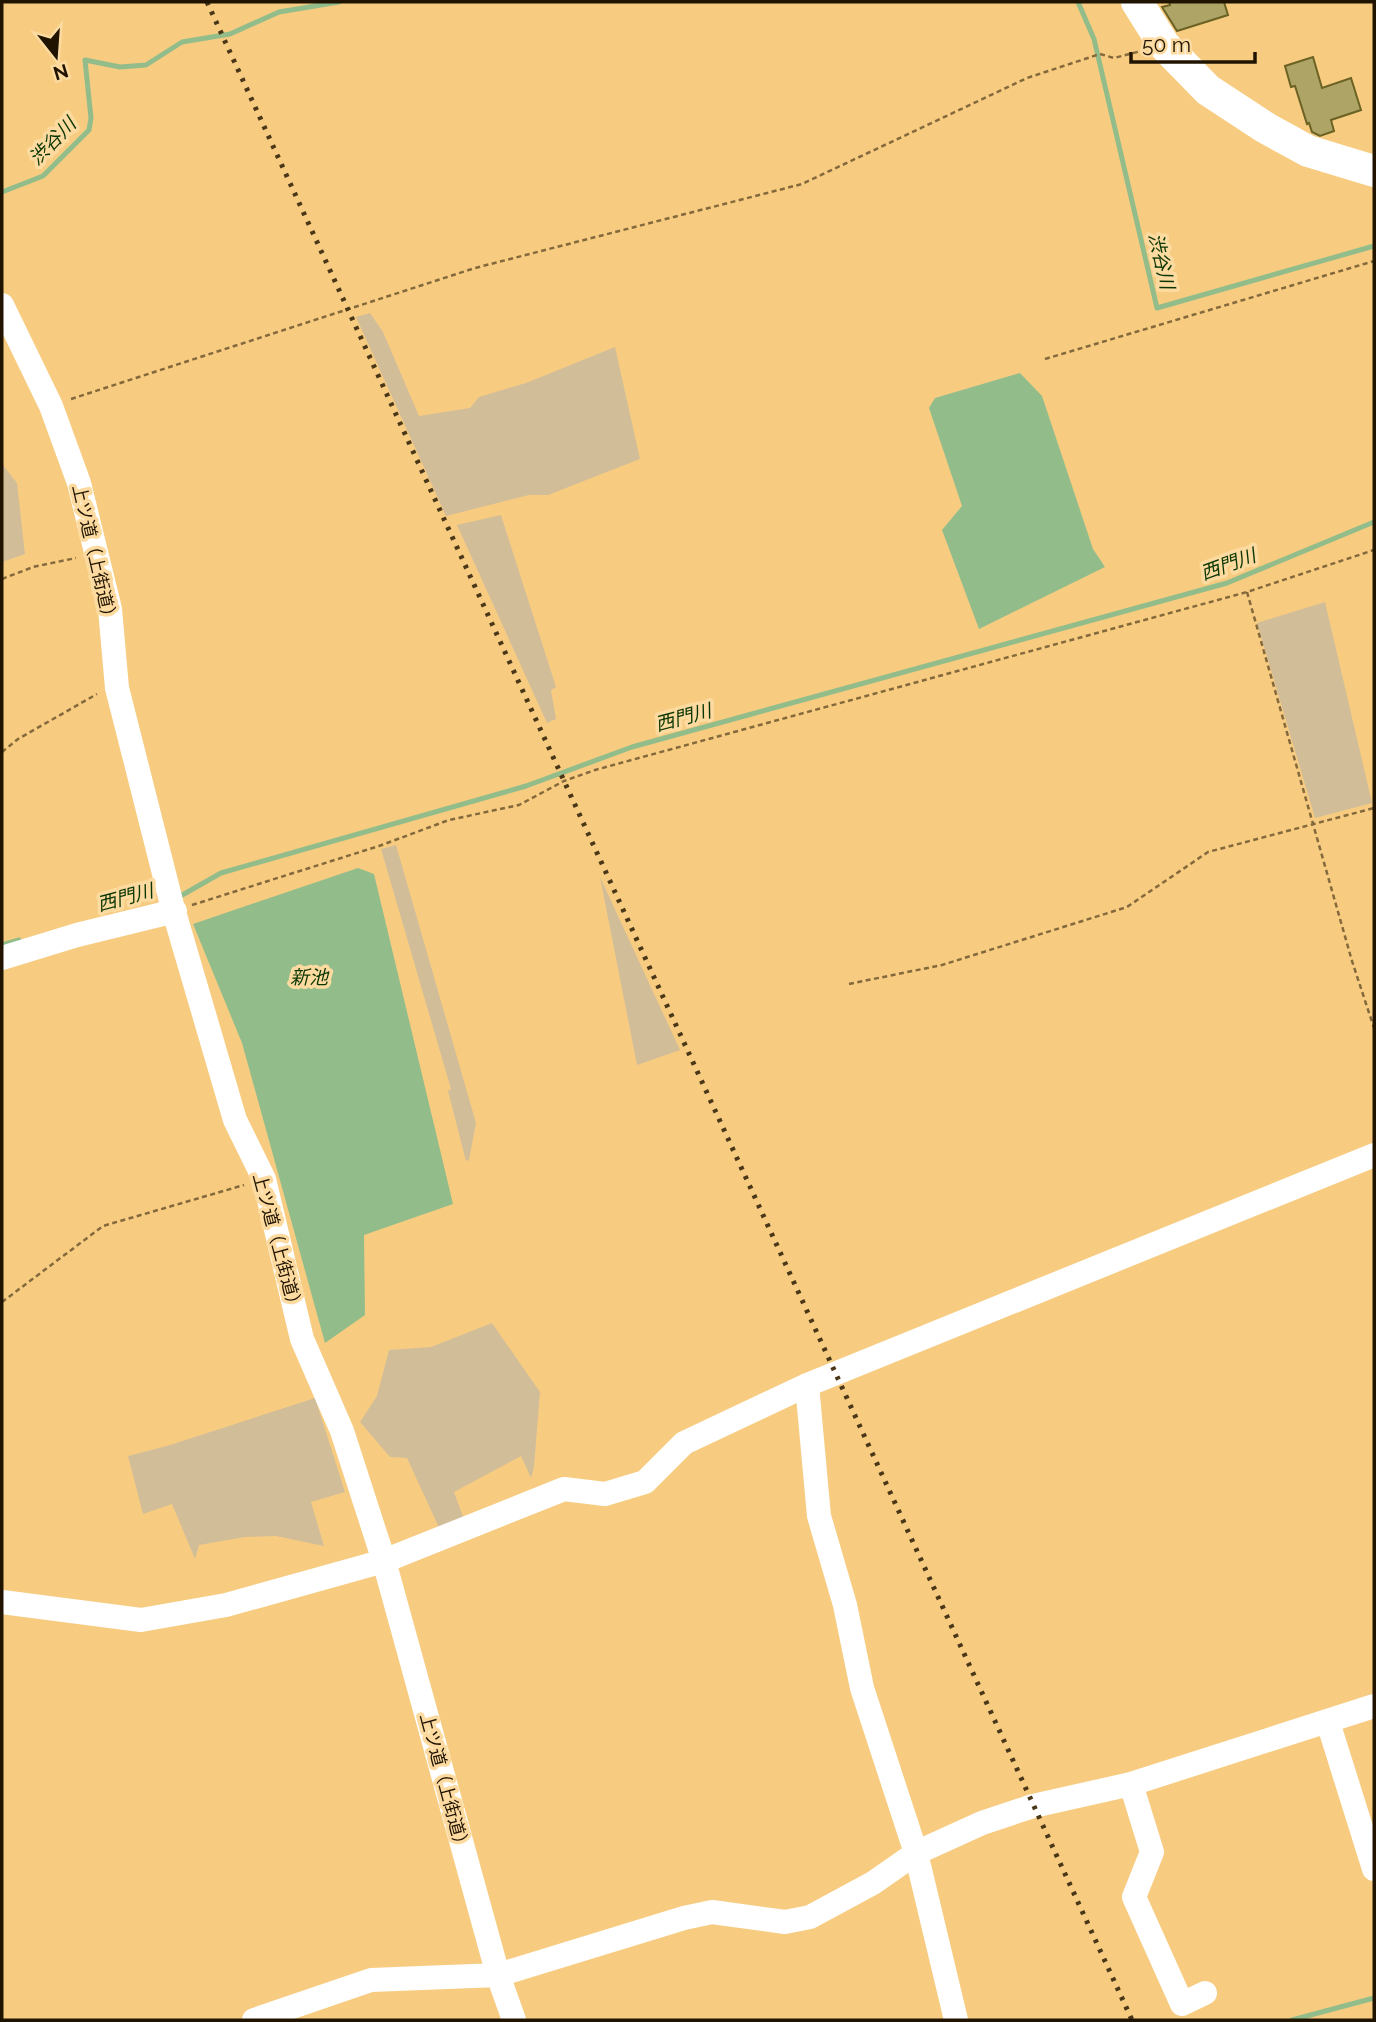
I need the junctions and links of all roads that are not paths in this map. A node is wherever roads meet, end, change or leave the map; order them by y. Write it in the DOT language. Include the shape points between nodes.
graph roads {
  1 [pos="1137,2"];
  2 [pos="1374,171"];
  3 [pos="2,305"];
  4 [pos="172,903"];
  5 [pos="2,958"];
  6 [pos="1374,1155"];
  7 [pos="807,1385"];
  8 [pos="384,1562"];
  9 [pos="2,1602"];
  10 [pos="1374,1706"];
  11 [pos="1328,1722"];
  12 [pos="1131,1784"];
  13 [pos="916,1853"];
  14 [pos="1374,1869"];
  15 [pos="498,1975"];
  16 [pos="1205,1993"];
  17 [pos="254,2020"];
  18 [pos="514,2020"];
  19 [pos="956,2020"];
  1 -- 2 [label="main road" via="1164,45 1208,90 1308,151"];
  3 -- 4 [label="street, 上ツ道（上街道）" via="51,406 79,483 110,608 117,688"];
  4 -- 5 [label="street"];
  4 -- 8 [label="street, 上ツ道（上街道）" via="235,1120 264,1180 302,1339 342,1431"];
  6 -- 7 [label="street"];
  7 -- 8 [label="street" via="684,1443 645,1482 605,1494 564,1489"];
  7 -- 13 [label="street" via="820,1516 862,1688"];
  8 -- 9 [label="street" via="226,1605 141,1620"];
  8 -- 15 [label="street, 上ツ道（上街道）"];
  10 -- 11 [label="street"];
  11 -- 12 [label="street"];
  11 -- 14 [label="street"];
  12 -- 13 [label="street" via="1033,1806"];
  12 -- 16 [label="street" via="1152,1852 1134,1897 1182,2004"];
  13 -- 15 [label="street" via="810,1917 785,1922 712,1912"];
  13 -- 19 [label="street"];
  15 -- 17 [label="street" via="371,1980"];
  15 -- 18 [label="street, 上ツ道（上街道）"];
}
